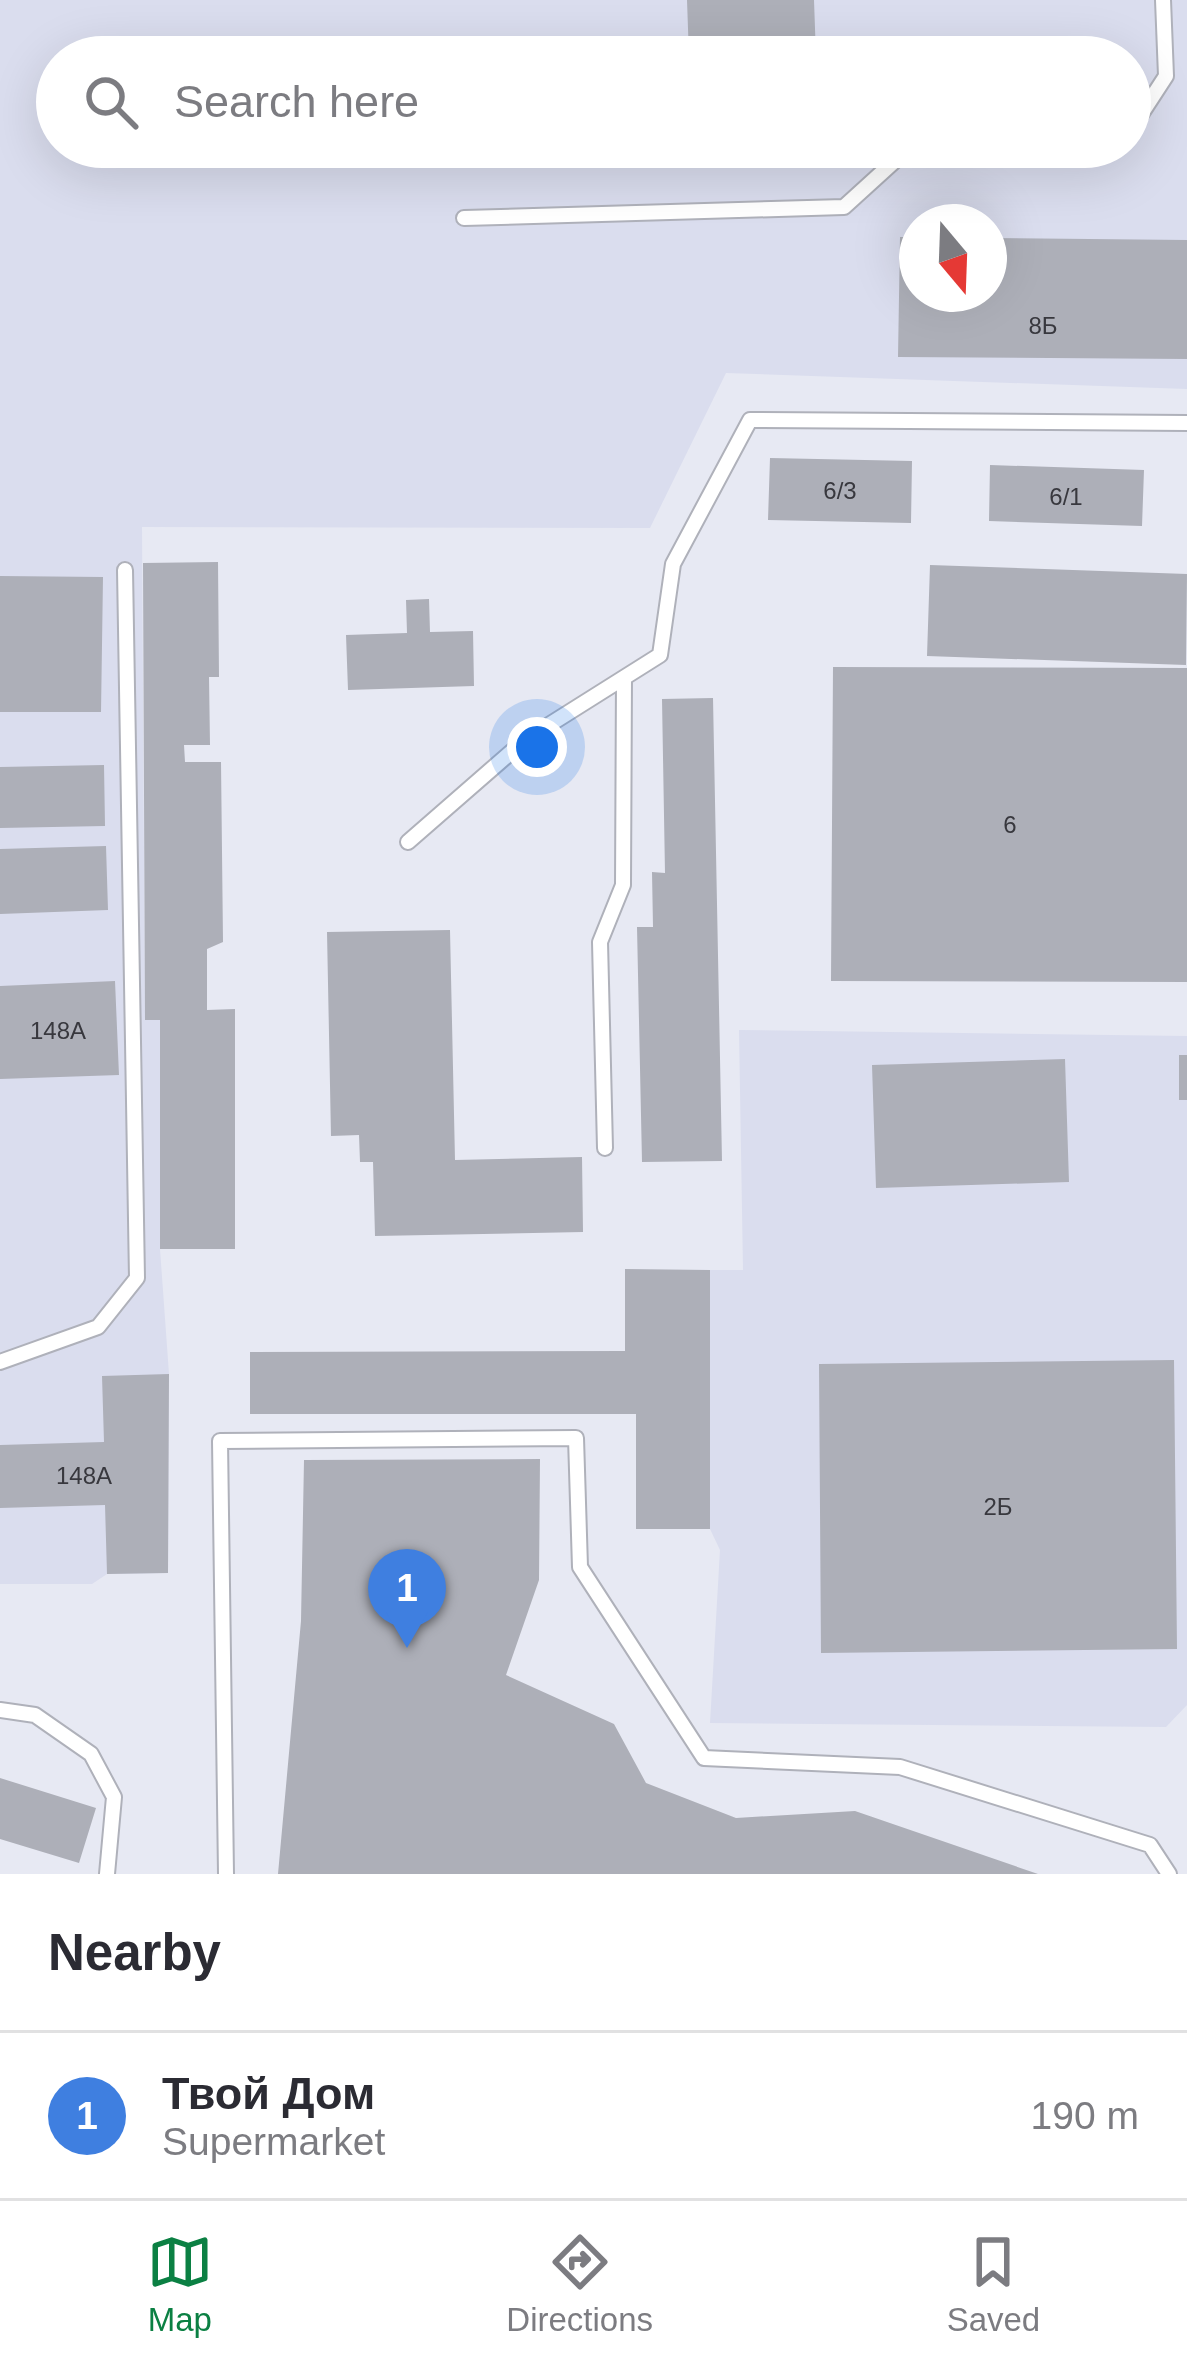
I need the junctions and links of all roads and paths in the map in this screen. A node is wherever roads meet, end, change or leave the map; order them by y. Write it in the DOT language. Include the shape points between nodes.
graph roads {
  1 [pos="1163,0"];
  2 [pos="1151,99"];
  3 [pos="887,168"];
  4 [pos="464,218"];
  5 [pos="1187,422"];
  6 [pos="125,570"];
  7 [pos="624,678"];
  8 [pos="408,842"];
  9 [pos="605,1148"];
  10 [pos="0,1362"];
  11 [pos="0,1710"];
  12 [pos="107,1874"];
  13 [pos="226,1874"];
  14 [pos="1168,1874"];
  1 -- 2 [label="lane" via="1166,76"];
  3 -- 4 [label="lane" via="844,207"];
  5 -- 7 [label="lane" via="750,420 673,564 660,655"];
  6 -- 10 [label="lane" via="137,1278 98,1327"];
  7 -- 8 [label="lane" via="525,740"];
  7 -- 9 [label="lane" via="623,885 600,942"];
  11 -- 12 [label="lane" via="35,1715 91,1754 114,1796"];
  13 -- 14 [label="lane" via="220,1441 553,1438 576,1438 580,1567 704,1758 900,1768 1150,1845"];
}
